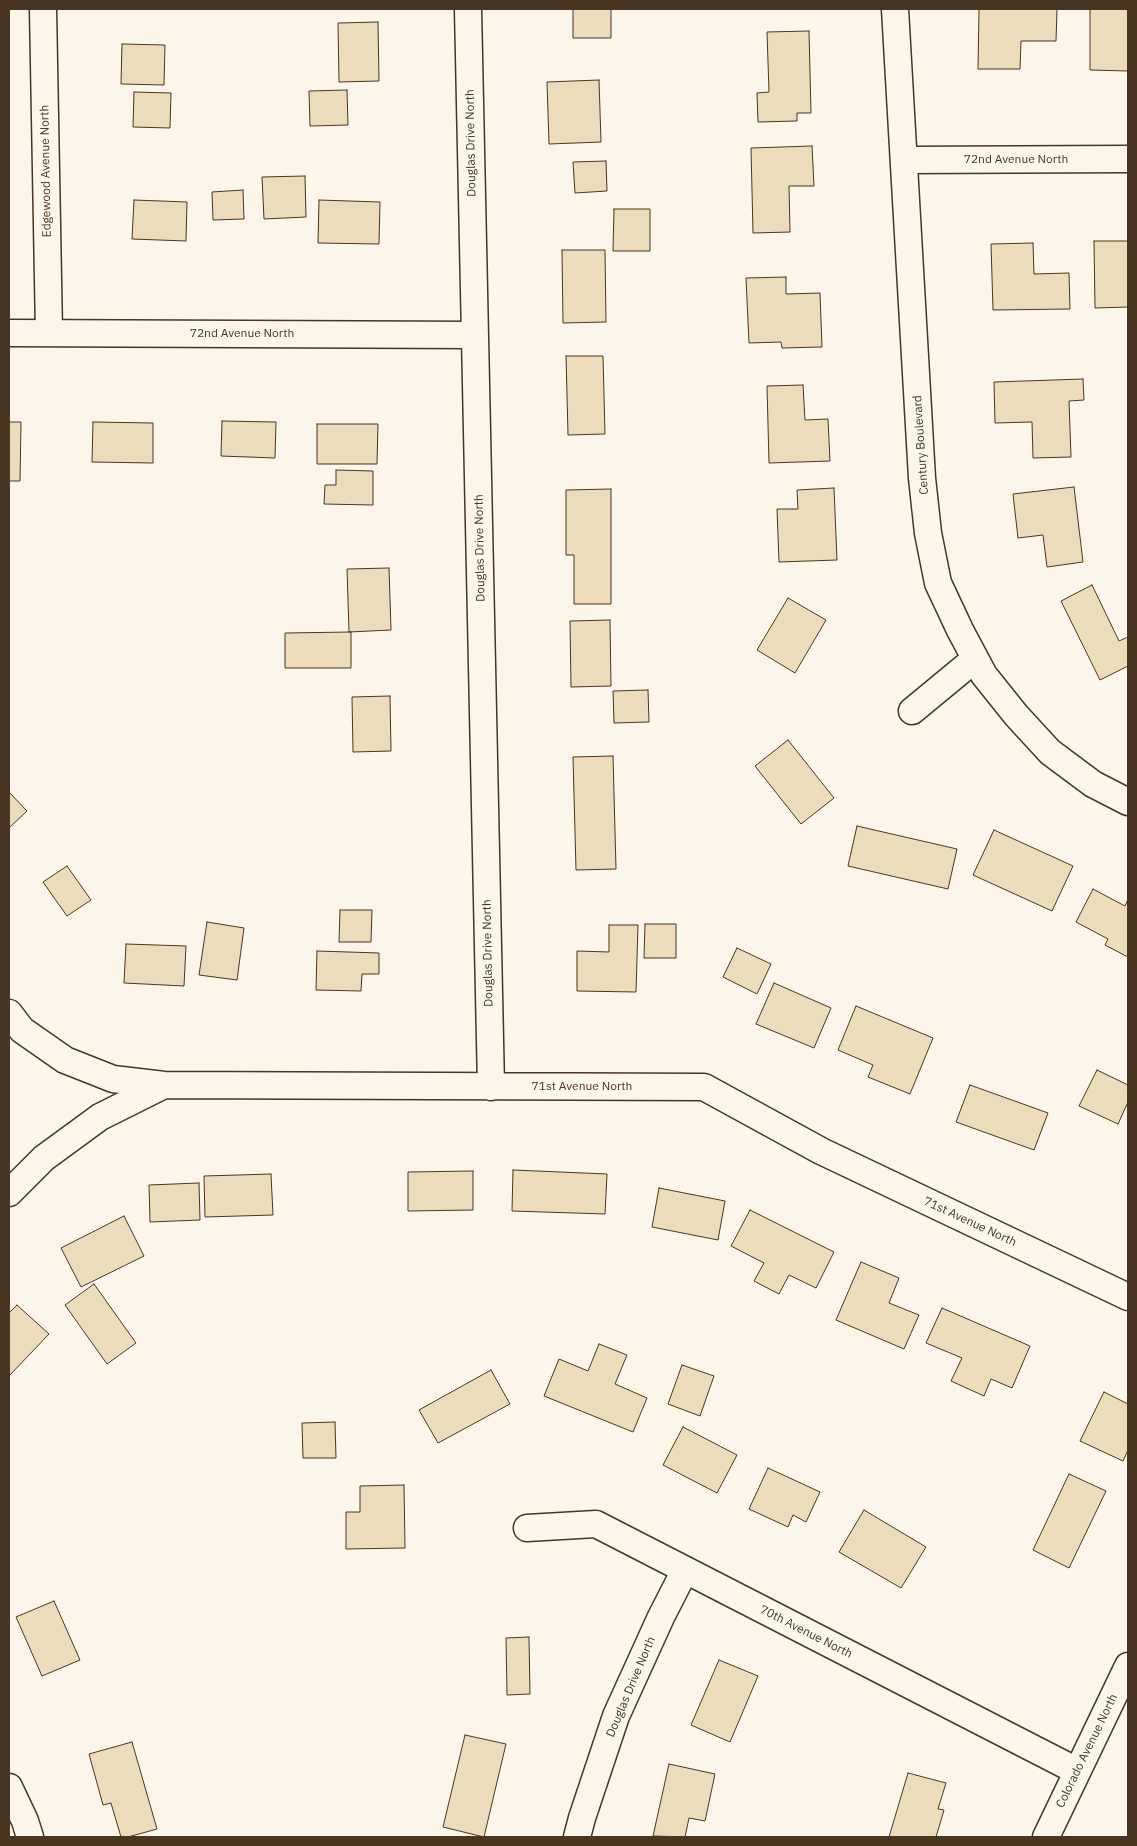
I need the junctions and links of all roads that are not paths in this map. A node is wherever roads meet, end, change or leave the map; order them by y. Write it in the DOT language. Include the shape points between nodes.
graph roads {
  1 [pos="43,9"];
  2 [pos="468,9"];
  3 [pos="895,9"];
  4 [pos="1128,159"];
  5 [pos="904,160"];
  6 [pos="9,333"];
  7 [pos="49,333"];
  8 [pos="475,335"];
  9 [pos="975,659"];
  10 [pos="912,711"];
  11 [pos="1128,802"];
  12 [pos="9,1013"];
  13 [pos="164,1085"];
  14 [pos="491,1087"];
  15 [pos="9,1193"];
  16 [pos="1128,1297"];
  17 [pos="527,1528"];
  18 [pos="686,1570"];
  19 [pos="1128,1666"];
  20 [pos="1077,1771"];
  21 [pos="9,1787"];
  22 [pos="30,1837"];
  23 [pos="577,1837"];
  24 [pos="1046,1837"];
  1 -- 7 [label="street, Edgewood Avenue North"];
  2 -- 8 [label="street, Douglas Drive North"];
  3 -- 5 [label="street, Century Boulevard"];
  4 -- 5 [label="street, 72nd Avenue North"];
  5 -- 9 [label="street, Century Boulevard" via="928,533 938,583"];
  6 -- 7 [label="street, 72nd Avenue North"];
  7 -- 8 [label="street, 72nd Avenue North"];
  8 -- 14 [label="street, Douglas Drive North"];
  9 -- 10 [label="street"];
  9 -- 11 [label="street, Century Boulevard" via="1016,715 1050,752 1093,784"];
  12 -- 13 [label="street, 71st Avenue North" via="22,1030 65,1060 113,1080"];
  13 -- 14 [label="street, 71st Avenue North"];
  13 -- 15 [label="street" via="100,1117 44,1158"];
  14 -- 16 [label="street, 71st Avenue North" via="704,1087 821,1151"];
  17 -- 18 [label="street, 70th Avenue North" via="596,1524"];
  18 -- 20 [label="street, 70th Avenue North"];
  18 -- 23 [label="street, Douglas Drive North" via="616,1716"];
  19 -- 20 [label="street, Colorado Avenue North"];
  20 -- 24 [label="street, Colorado Avenue North"];
  21 -- 22 [label="street"];
}
